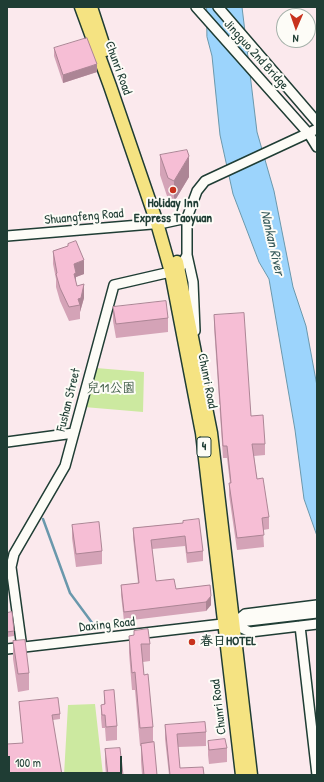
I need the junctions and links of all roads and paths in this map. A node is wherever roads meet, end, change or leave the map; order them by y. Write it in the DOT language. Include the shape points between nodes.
graph roads {
  1 [pos="81,7"];
  2 [pos="91,7"];
  3 [pos="196,7"];
  4 [pos="218,7"];
  5 [pos="317,122"];
  6 [pos="317,129"];
  7 [pos="308,134"];
  8 [pos="317,148"];
  9 [pos="187,218"];
  10 [pos="160,223"];
  11 [pos="7,236"];
  12 [pos="187,255"];
  13 [pos="175,271"];
  14 [pos="196,350"];
  15 [pos="74,433"];
  16 [pos="7,442"];
  17 [pos="317,605"];
  18 [pos="317,613"];
  19 [pos="228,624"];
  20 [pos="317,624"];
  21 [pos="300,626"];
  22 [pos="22,648"];
  23 [pos="7,649"];
  24 [pos="242,775"];
  25 [pos="251,775"];
  26 [pos="316,775"];
  1 -- 10 [label="main road, Chunri Road / 4"];
  2 -- 10 [label="main road, Chunri Road / 4"];
  3 -- 7 [label="street, Jingguo 2nd Bridge"];
  4 -- 5 [label="street, Jingguo 2nd Bridge"];
  6 -- 7 [label="street"];
  7 -- 8 [label="street, Jingguo 2nd Bridge"];
  7 -- 9 [label="street" via="205,181 197,191"];
  9 -- 10 [label="street, Shuangfeng Road"];
  9 -- 12 [label="street"];
  10 -- 11 [label="street, Shuangfeng Road"];
  10 -- 13 [label="main road, Chunri Road / 4"];
  12 -- 13 [label="street"];
  12 -- 14 [label="street" via="193,282"];
  13 -- 14 [label="main road, Chunri Road / 4"];
  13 -- 15 [label="street, Fushan Street" via="114,285"];
  13 -- 19 [label="main road, Chunri Road / 4" via="202,433"];
  14 -- 19 [label="main road, Chunri Road / 4" via="211,433"];
  15 -- 16 [label="street"];
  15 -- 22 [label="street, Fushan Street" via="65,466 14,554 11,567"];
  17 -- 19 [label="street" via="245,614"];
  18 -- 19 [label="street, Daxing Road"];
  19 -- 21 [label="street" via="250,632"];
  19 -- 22 [label="street, Daxing Road"];
  19 -- 24 [label="main road, Chunri Road / 4"];
  19 -- 25 [label="main road, Chunri Road / 4"];
  20 -- 21 [label="street"];
  21 -- 26 [label="street"];
  22 -- 23 [label="street, Daxing Road"];
}
